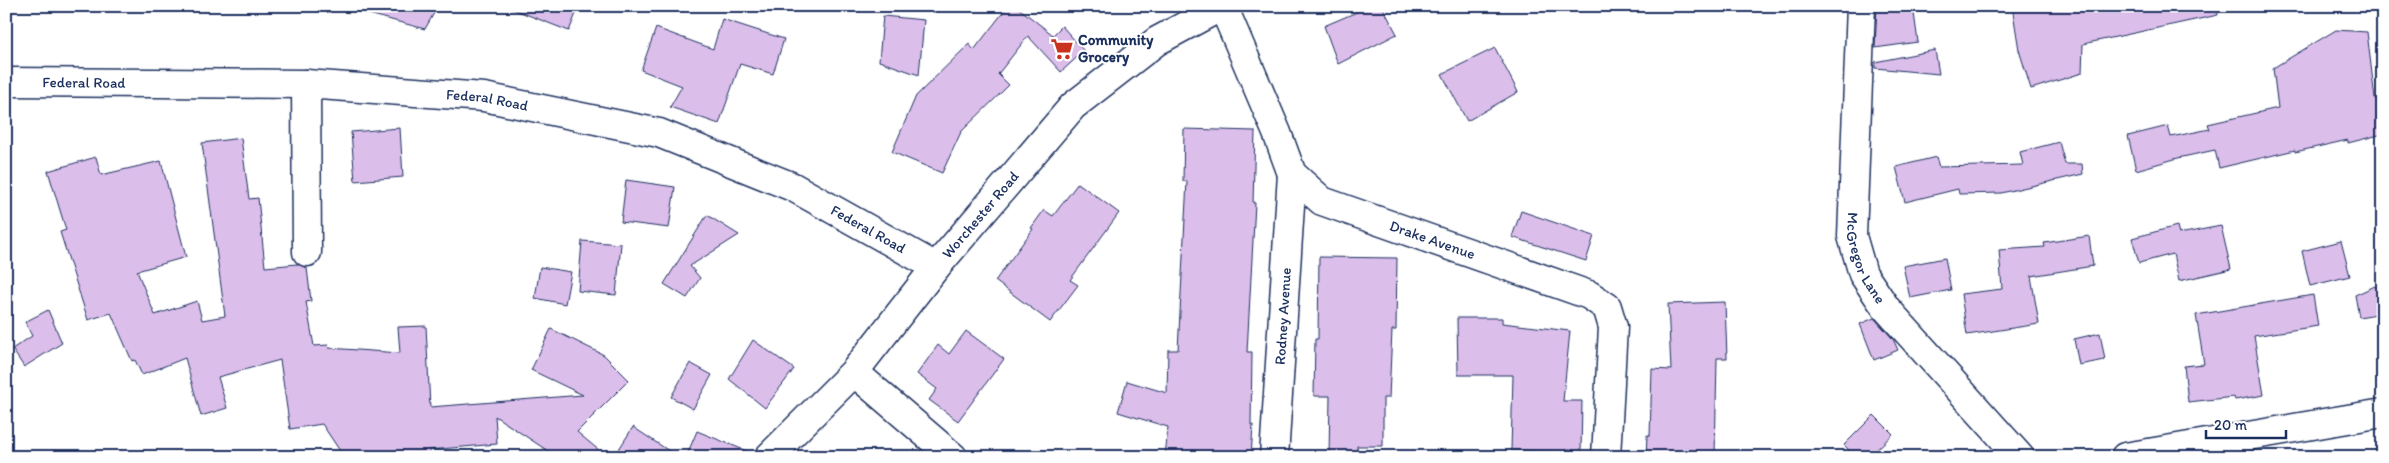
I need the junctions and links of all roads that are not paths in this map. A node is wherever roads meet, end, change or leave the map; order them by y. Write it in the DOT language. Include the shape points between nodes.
graph roads {
  1 [pos="1223,6"];
  2 [pos="1861,6"];
  3 [pos="6,82"];
  4 [pos="306,84"];
  5 [pos="1292,174"];
  6 [pos="307,252"];
  7 [pos="936,267"];
  8 [pos="854,372"];
  9 [pos="2383,413"];
  10 [pos="770,457"];
  11 [pos="952,457"];
  12 [pos="1274,457"];
  13 [pos="1606,457"];
  14 [pos="2020,457"];
  15 [pos="2125,457"];
  1 -- 5 [label="street, Drake Avenue" via="1278,132"];
  1 -- 7 [label="street, Worchester Road" via="1157,41 1073,106"];
  2 -- 14 [label="street, McGregor Lane" via="1852,236 1864,274 1886,308"];
  3 -- 4 [label="street, Federal Road"];
  4 -- 6 [label="street"];
  4 -- 7 [label="street, Federal Road" via="484,98 659,133 793,187"];
  5 -- 12 [label="street, Rodney Avenue"];
  5 -- 13 [label="street, Drake Avenue" via="1322,201 1589,295 1607,307 1613,327"];
  7 -- 8 [label="street, Worchester Road"];
  8 -- 10 [label="street, Worchester Road"];
  8 -- 11 [label="street"];
  9 -- 15 [label="street"];
}
